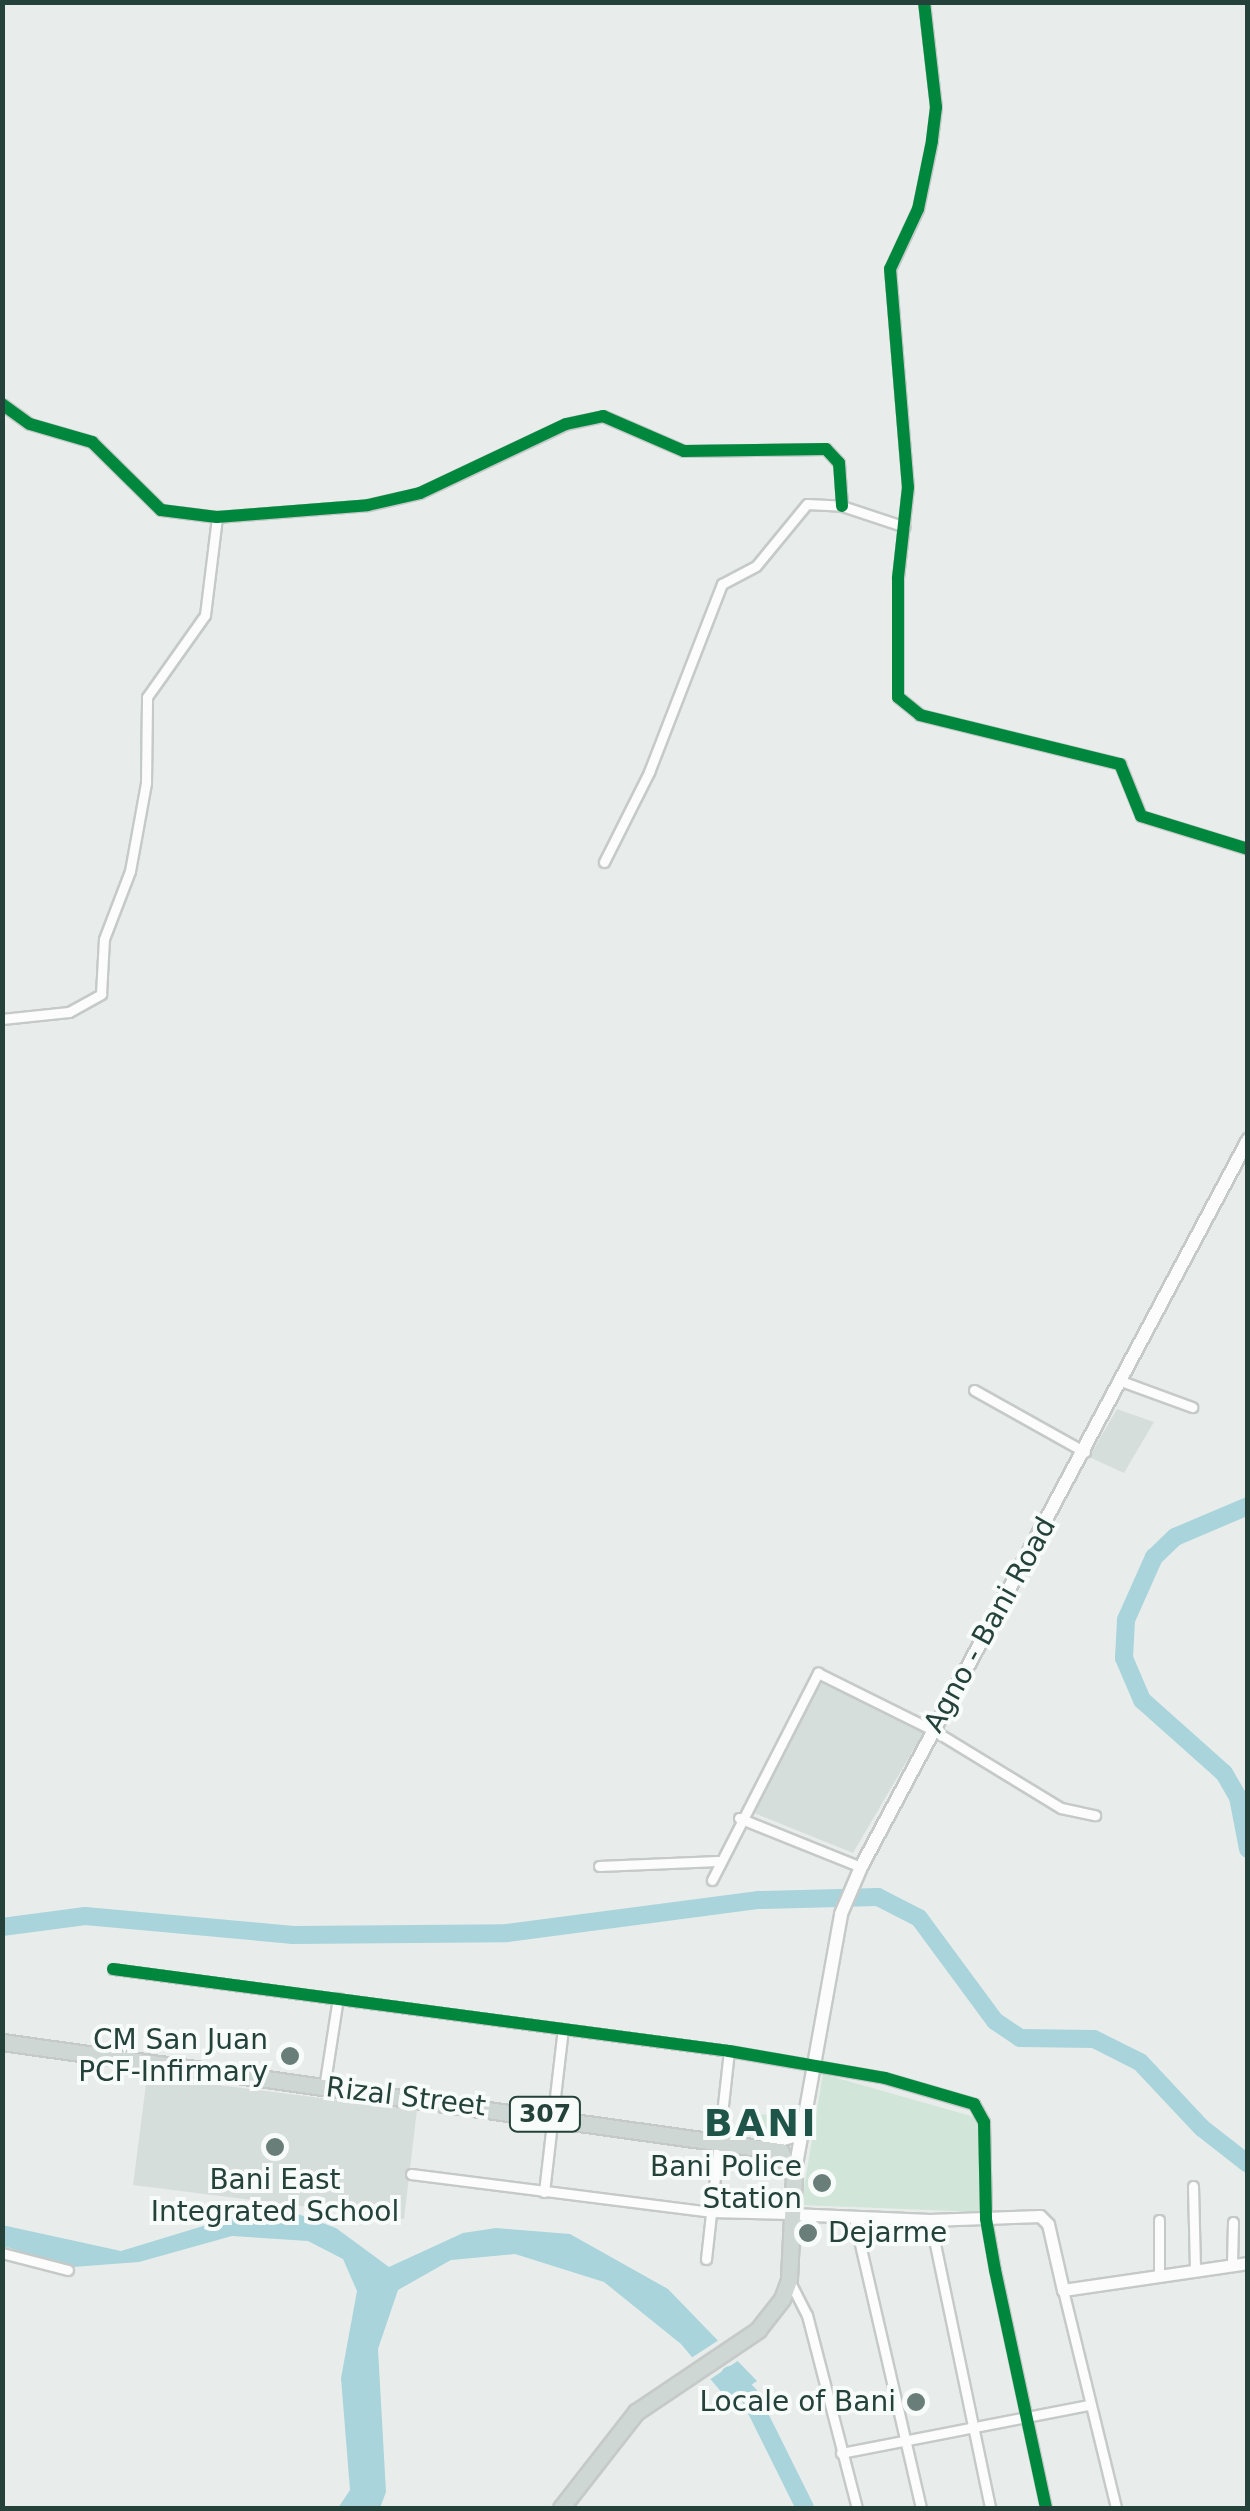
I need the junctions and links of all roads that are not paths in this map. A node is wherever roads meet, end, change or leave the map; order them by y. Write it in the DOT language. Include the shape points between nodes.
graph roads {
  1 [pos="924,2"];
  2 [pos="2,404"];
  3 [pos="842,506"];
  4 [pos="218,516"];
  5 [pos="904,527"];
  6 [pos="1248,849"];
  7 [pos="604,862"];
  8 [pos="2,1020"];
  9 [pos="1248,1140"];
  10 [pos="1121,1381"];
  11 [pos="974,1390"];
  12 [pos="1192,1406"];
  13 [pos="1085,1452"];
  14 [pos="933,1730"];
  15 [pos="1095,1815"];
  16 [pos="739,1818"];
  17 [pos="718,1861"];
  18 [pos="599,1866"];
  19 [pos="860,1870"];
  20 [pos="712,1880"];
  21 [pos="114,1969"];
  22 [pos="338,1998"];
  23 [pos="563,2029"];
  24 [pos="2,2042"];
  25 [pos="729,2050"];
  26 [pos="813,2066"];
  27 [pos="324,2088"];
  28 [pos="554,2115"];
  29 [pos="802,2134"];
  30 [pos="720,2138"];
  31 [pos="766,2144"];
  32 [pos="411,2174"];
  33 [pos="794,2176"];
  34 [pos="1194,2186"];
  35 [pos="544,2192"];
  36 [pos="710,2212"];
  37 [pos="791,2214"];
  38 [pos="854,2218"];
  39 [pos="986,2219"];
  40 [pos="930,2220"];
  41 [pos="1158,2220"];
  42 [pos="1233,2222"];
  43 [pos="2,2253"];
  44 [pos="706,2259"];
  45 [pos="1248,2262"];
  46 [pos="1232,2264"];
  47 [pos="1195,2269"];
  48 [pos="68,2270"];
  49 [pos="1159,2275"];
  50 [pos="790,2280"];
  51 [pos="1063,2290"];
  52 [pos="1088,2405"];
  53 [pos="1025,2416"];
  54 [pos="971,2428"];
  55 [pos="904,2440"];
  56 [pos="841,2453"];
  57 [pos="560,2508"];
  58 [pos="857,2508"];
  59 [pos="920,2508"];
  60 [pos="990,2508"];
  61 [pos="1046,2508"];
  62 [pos="1116,2508"];
  1 -- 5 [label="street" via="936,107 932,142 918,208 892,255 890,281 907,455"];
  2 -- 4 [label="street" via="30,424 92,442 151,505"];
  3 -- 4 [label="street" via="839,463 826,449 684,451 603,416 566,424 420,494 368,505"];
  3 -- 5 [label="street"];
  3 -- 7 [label="street" via="808,504 756,566 722,584 649,772"];
  4 -- 8 [label="street" via="205,614 147,697 146,783 130,871 104,939 101,994 70,1012"];
  5 -- 6 [label="street" via="896,684 907,709 1120,764 1141,816"];
  9 -- 10 [label="main road, Agno - Bani Road"];
  10 -- 12 [label="street"];
  10 -- 13 [label="main road, Agno - Bani Road"];
  11 -- 13 [label="street"];
  13 -- 14 [label="main road, Agno - Bani Road"];
  14 -- 15 [label="street" via="1060,1808"];
  14 -- 16 [label="street" via="818,1672"];
  14 -- 19 [label="main road, Agno - Bani Road"];
  16 -- 17 [label="street"];
  16 -- 19 [label="street"];
  17 -- 18 [label="street"];
  17 -- 20 [label="street"];
  19 -- 26 [label="main road, Agno - Bani Road" via="840,1914"];
  21 -- 22 [label="street"];
  22 -- 23 [label="street"];
  22 -- 27 [label="street"];
  23 -- 25 [label="street"];
  23 -- 28 [label="street"];
  24 -- 27 [label="main road, Rizal Street / 307"];
  25 -- 26 [label="street"];
  25 -- 30 [label="street"];
  26 -- 29 [label="main road, Agno - Bani Road"];
  26 -- 39 [label="street" via="938,2090 979,2108"];
  27 -- 28 [label="main road, Rizal Street / 307"];
  28 -- 30 [label="main road, Rizal Street / 307"];
  28 -- 35 [label="street"];
  29 -- 31 [label="main road"];
  29 -- 33 [label="main road, Agno - Bani Road"];
  30 -- 31 [label="main road, Rizal Street / 307"];
  30 -- 36 [label="street"];
  31 -- 33 [label="main road" via="784,2155"];
  32 -- 35 [label="street"];
  33 -- 37 [label="main road"];
  34 -- 47 [label="street"];
  35 -- 36 [label="street"];
  36 -- 37 [label="street"];
  36 -- 44 [label="street"];
  37 -- 38 [label="street"];
  37 -- 50 [label="main road"];
  38 -- 40 [label="street"];
  38 -- 55 [label="street"];
  39 -- 40 [label="street"];
  39 -- 51 [label="street" via="1045,2219"];
  39 -- 53 [label="street"];
  40 -- 54 [label="street"];
  41 -- 49 [label="street"];
  42 -- 46 [label="street"];
  43 -- 48 [label="street"];
  45 -- 46 [label="street"];
  46 -- 47 [label="street"];
  47 -- 49 [label="street"];
  49 -- 51 [label="street"];
  50 -- 56 [label="street" via="807,2315"];
  50 -- 57 [label="main road" via="768,2319 601,2448"];
  51 -- 52 [label="street"];
  52 -- 53 [label="street"];
  52 -- 62 [label="street"];
  53 -- 54 [label="street"];
  53 -- 61 [label="street"];
  54 -- 55 [label="street"];
  54 -- 60 [label="street"];
  55 -- 56 [label="street"];
  55 -- 59 [label="street"];
  56 -- 58 [label="street"];
}
